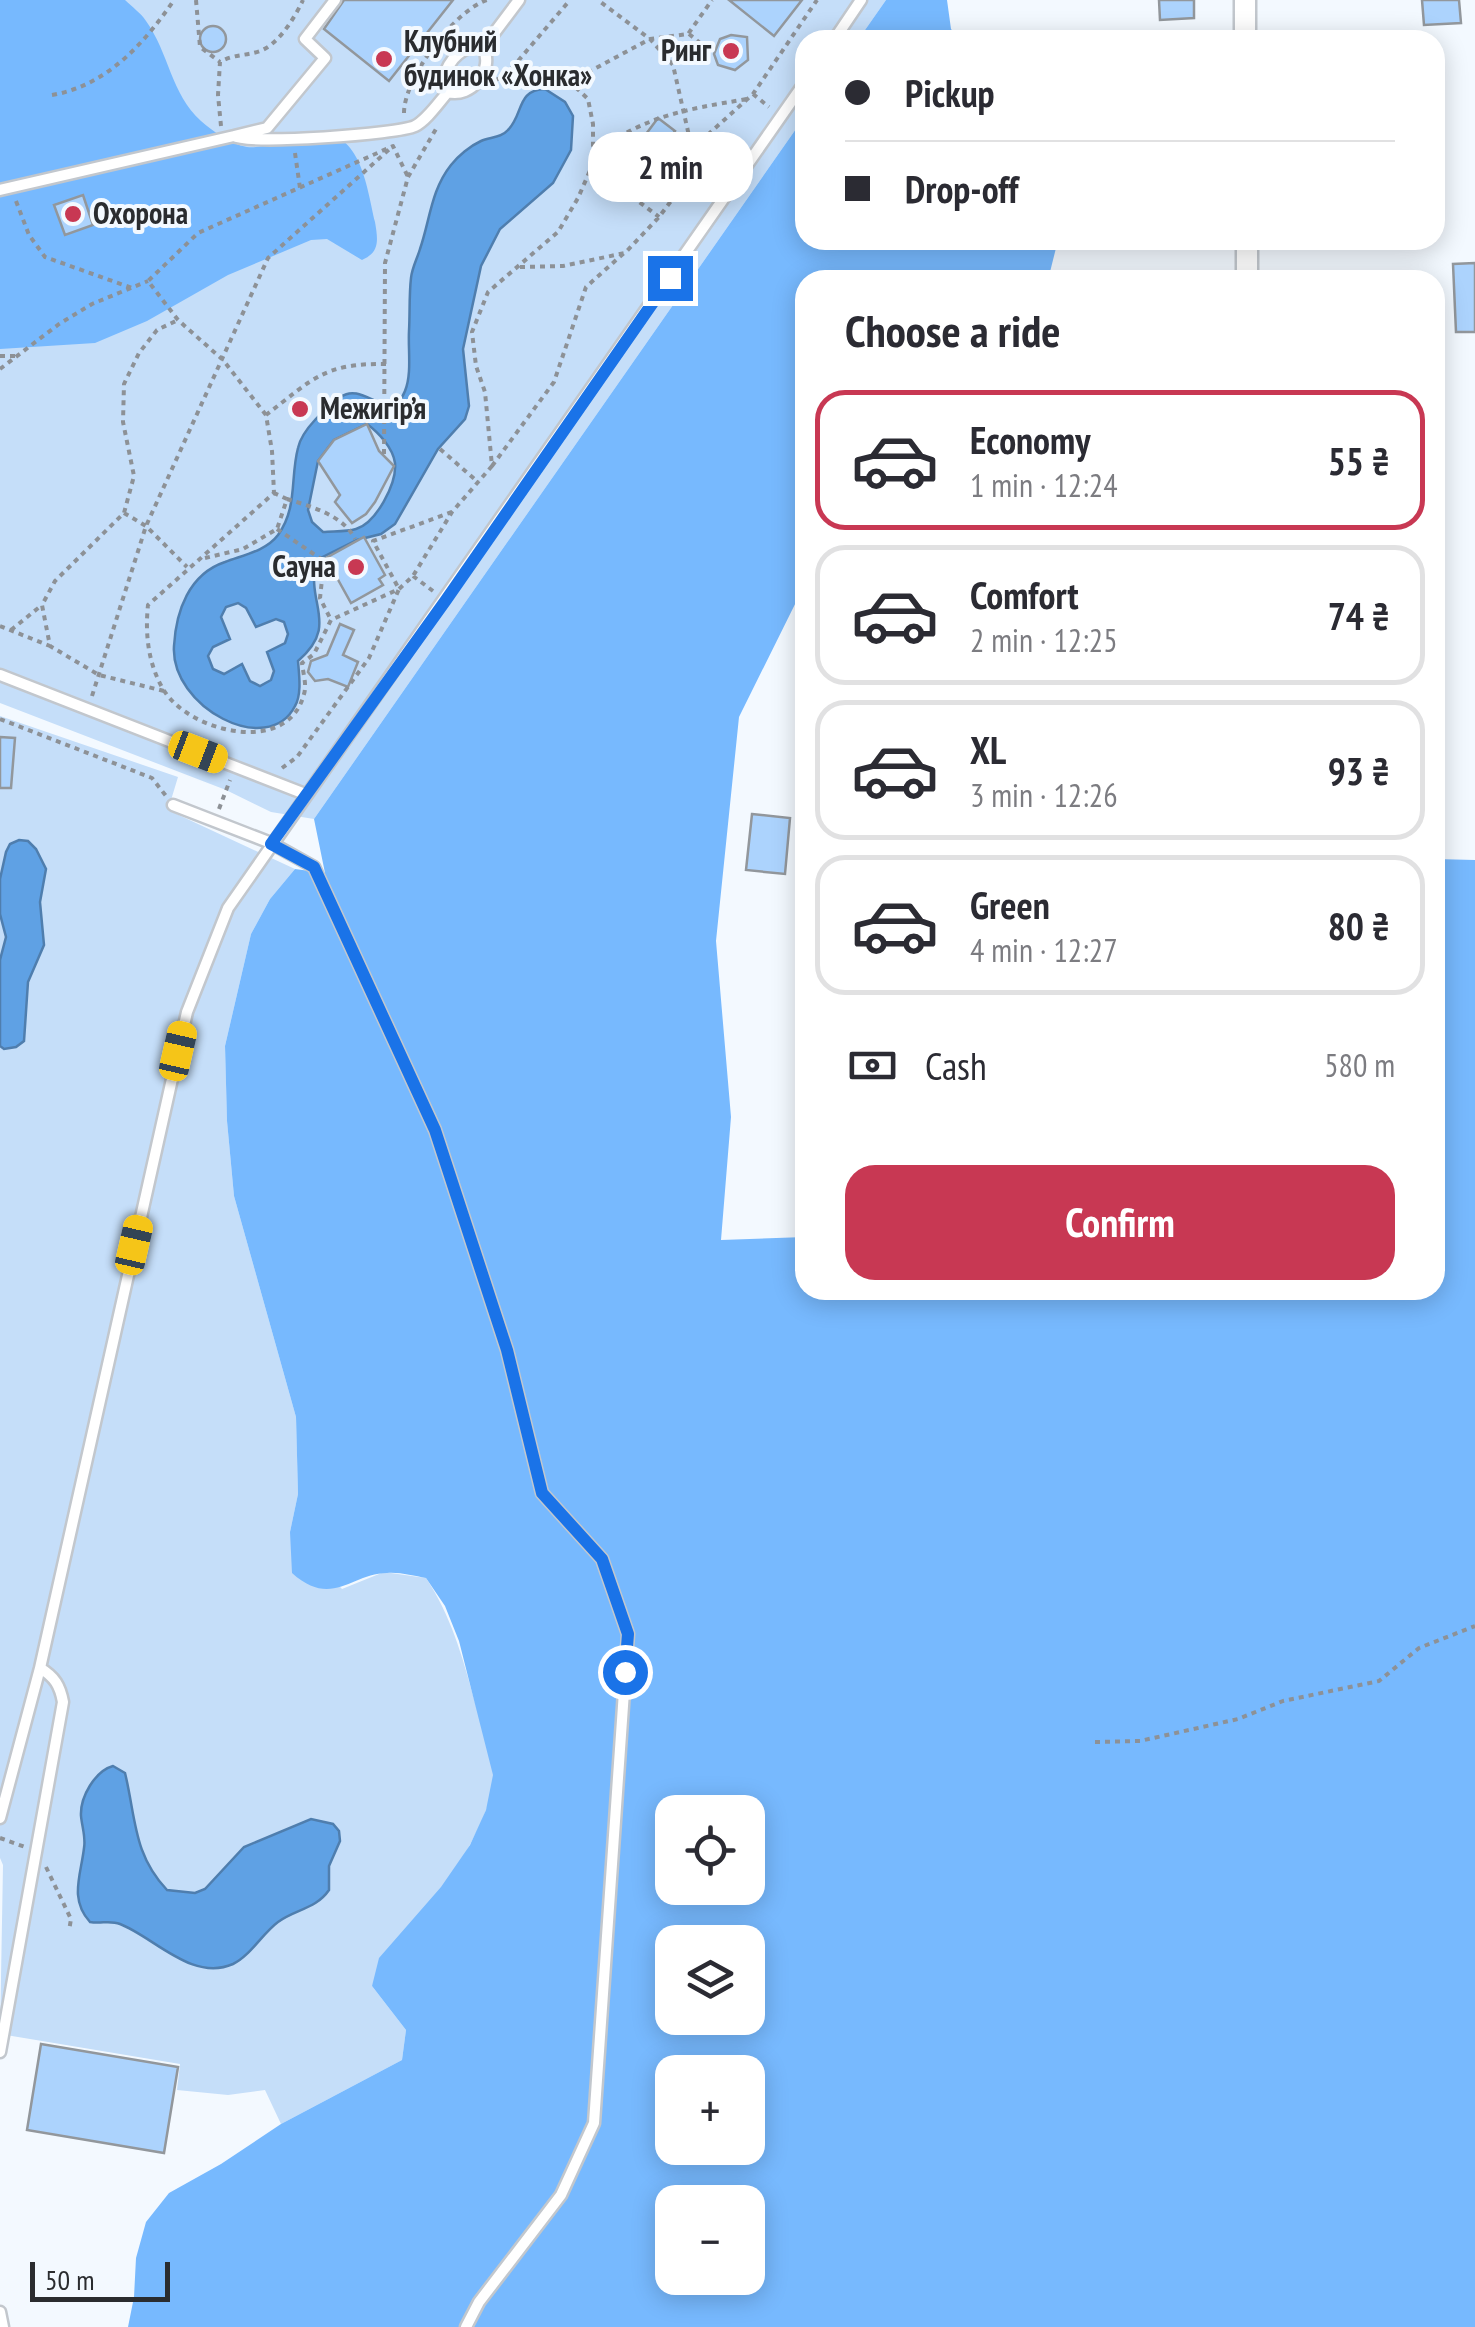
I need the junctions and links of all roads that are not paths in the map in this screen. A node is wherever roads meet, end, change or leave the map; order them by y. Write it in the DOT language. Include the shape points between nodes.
graph roads {
  1 [pos="335,0"];
  2 [pos="519,0"];
  3 [pos="861,0"];
  4 [pos="1245,0"];
  5 [pos="841,30"];
  6 [pos="1246,30"];
  7 [pos="484,48"];
  8 [pos="448,92"];
  9 [pos="795,97"];
  10 [pos="229,138"];
  11 [pos="6,189"];
  12 [pos="0,675"];
  13 [pos="305,794"];
  14 [pos="173,805"];
  15 [pos="271,844"];
  16 [pos="40,1668"];
  17 [pos="0,1818"];
  18 [pos="0,2052"];
  19 [pos="0,2312"];
  20 [pos="4,2327"];
  21 [pos="466,2327"];
  1 -- 10 [label="lane" via="305,39 325,58 267,128"];
  2 -- 7 [label="lane"];
  3 -- 5 [label="lane"];
  4 -- 6 [label="street"];
  7 -- 8 [label="lane" via="487,69 468,91"];
  7 -- 8 [label="lane" via="461,50 444,72"];
  8 -- 10 [label="lane" via="415,126 294,140"];
  9 -- 13 [label="lane"];
  10 -- 11 [label="lane"];
  12 -- 13 [label="lane"];
  13 -- 15 [label="lane"];
  14 -- 15 [label="lane"];
  15 -- 16 [label="lane" via="228,908 188,1012"];
  15 -- 21 [label="lane" via="314,867 427,1112 507,1350 542,1493 602,1559 628,1634 594,2123 561,2195"];
  16 -- 17 [label="lane"];
  16 -- 18 [label="lane" via="64,1702"];
  19 -- 20 [label="lane"];
}
